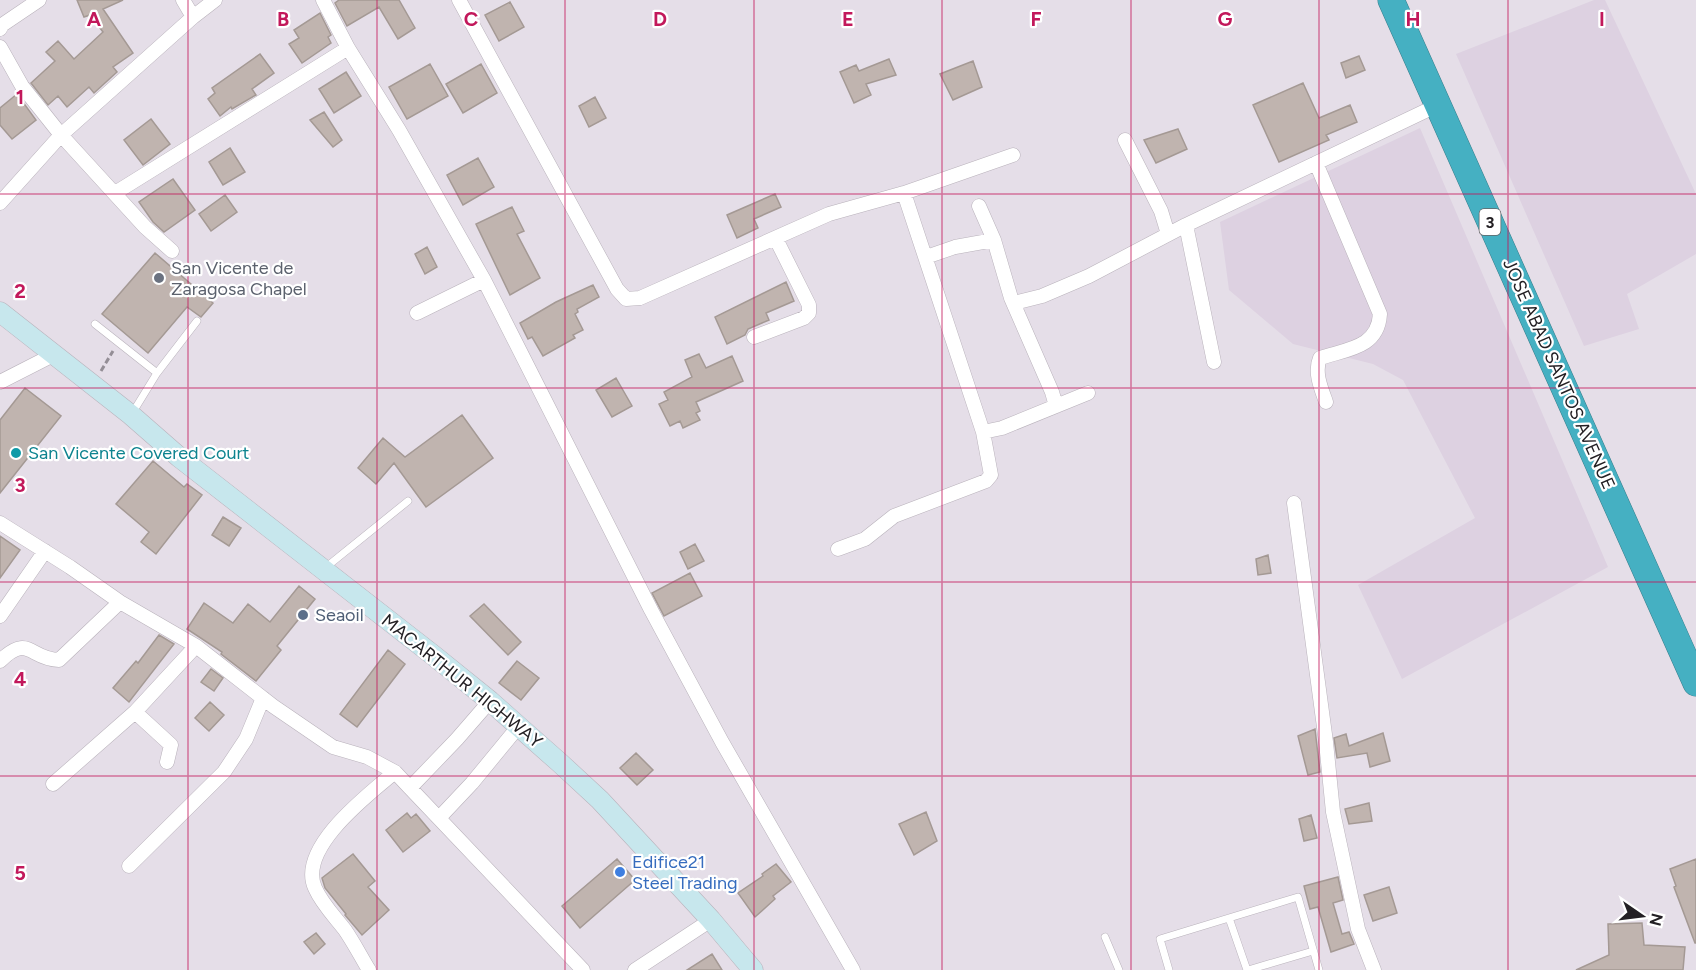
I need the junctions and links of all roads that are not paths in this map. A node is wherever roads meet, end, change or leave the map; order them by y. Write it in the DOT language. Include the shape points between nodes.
graph roads {
  1 [pos="39,0"];
  2 [pos="183,0"];
  3 [pos="215,0"];
  4 [pos="323,0"];
  5 [pos="459,0"];
  6 [pos="1391,0"];
  7 [pos="193,17"];
  8 [pos="0,29"];
  9 [pos="0,47"];
  10 [pos="348,48"];
  11 [pos="1438,105"];
  12 [pos="61,135"];
  13 [pos="1125,140"];
  14 [pos="1013,155"];
  15 [pos="1316,163"];
  16 [pos="116,193"];
  17 [pos="904,193"];
  18 [pos="0,203"];
  19 [pos="979,206"];
  20 [pos="1186,225"];
  21 [pos="1168,234"];
  22 [pos="776,239"];
  23 [pos="994,240"];
  24 [pos="172,251"];
  25 [pos="926,257"];
  26 [pos="484,280"];
  27 [pos="1014,303"];
  28 [pos="0,312"];
  29 [pos="417,313"];
  30 [pos="197,321"];
  31 [pos="95,324"];
  32 [pos="754,337"];
  33 [pos="53,355"];
  34 [pos="1214,362"];
  35 [pos="157,373"];
  36 [pos="0,382"];
  37 [pos="1088,393"];
  38 [pos="1326,402"];
  39 [pos="1056,406"];
  40 [pos="131,415"];
  41 [pos="983,432"];
  42 [pos="408,501"];
  43 [pos="1294,502"];
  44 [pos="0,523"];
  45 [pos="838,549"];
  46 [pos="45,551"];
  47 [pos="323,570"];
  48 [pos="120,602"];
  49 [pos="0,616"];
  50 [pos="196,646"];
  51 [pos="0,661"];
  52 [pos="1696,683"];
  53 [pos="263,698"];
  54 [pos="490,701"];
  55 [pos="135,712"];
  56 [pos="519,727"];
  57 [pos="167,762"];
  58 [pos="395,772"];
  59 [pos="53,784"];
  60 [pos="410,788"];
  61 [pos="439,818"];
  62 [pos="129,866"];
  63 [pos="1229,918"];
  64 [pos="711,920"];
  65 [pos="1105,937"];
  66 [pos="1313,951"];
  67 [pos="369,970"];
  68 [pos="583,970"];
  69 [pos="635,970"];
  70 [pos="753,970"];
  71 [pos="853,970"];
  72 [pos="1119,970"];
  73 [pos="1169,970"];
  74 [pos="1247,970"];
  75 [pos="1319,970"];
  76 [pos="1374,970"];
  1 -- 8 [label="street"];
  2 -- 7 [label="street"];
  3 -- 7 [label="street"];
  4 -- 10 [label="street"];
  5 -- 22 [label="street" via="617,290 626,299 640,298"];
  6 -- 11 [label="highway, JOSE ABAD SANTOS AVENUE / 3"];
  7 -- 12 [label="street"];
  9 -- 12 [label="street" via="22,86"];
  10 -- 16 [label="street"];
  10 -- 26 [label="street"];
  11 -- 15 [label="street"];
  11 -- 52 [label="highway, JOSE ABAD SANTOS AVENUE / 3"];
  12 -- 16 [label="street"];
  12 -- 18 [label="street"];
  13 -- 21 [label="street" via="1161,211"];
  14 -- 17 [label="street"];
  15 -- 20 [label="street"];
  15 -- 38 [label="street" via="1380,314 1376,333 1367,343 1320,358 1318,380"];
  16 -- 24 [label="street"];
  17 -- 22 [label="street" via="829,214"];
  17 -- 25 [label="street"];
  19 -- 23 [label="street"];
  20 -- 21 [label="street"];
  20 -- 34 [label="street"];
  21 -- 27 [label="street" via="1089,276"];
  22 -- 32 [label="street" via="809,305 809,313"];
  23 -- 25 [label="street"];
  23 -- 27 [label="street"];
  25 -- 41 [label="street"];
  26 -- 29 [label="street"];
  26 -- 71 [label="street" via="651,610"];
  27 -- 39 [label="street"];
  28 -- 33 [label="main road, MACARTHUR HIGHWAY"];
  30 -- 35 [label="lane"];
  31 -- 35 [label="lane"];
  33 -- 36 [label="street"];
  33 -- 40 [label="main road, MACARTHUR HIGHWAY"];
  35 -- 40 [label="lane"];
  37 -- 39 [label="street"];
  39 -- 41 [label="street"];
  40 -- 47 [label="main road, MACARTHUR HIGHWAY" via="179,458"];
  41 -- 45 [label="street" via="991,475 986,481 894,516 866,539"];
  42 -- 47 [label="lane"];
  43 -- 76 [label="street" via="1333,812 1358,929"];
  44 -- 46 [label="street"];
  46 -- 48 [label="street"];
  46 -- 49 [label="street"];
  47 -- 54 [label="main road, MACARTHUR HIGHWAY"];
  48 -- 50 [label="street"];
  48 -- 51 [label="street" via="59,660 49,660 24,647 13,649"];
  50 -- 53 [label="street"];
  50 -- 55 [label="street"];
  53 -- 58 [label="street" via="333,747 368,757"];
  53 -- 62 [label="street" via="246,739 224,772"];
  54 -- 56 [label="main road, MACARTHUR HIGHWAY"];
  54 -- 60 [label="street"];
  55 -- 57 [label="street" via="171,745"];
  55 -- 59 [label="street"];
  56 -- 61 [label="street"];
  56 -- 64 [label="main road, MACARTHUR HIGHWAY" via="600,800"];
  58 -- 60 [label="street"];
  58 -- 67 [label="street" via="332,829 317,852 314,867 314,886"];
  60 -- 61 [label="street"];
  61 -- 68 [label="street"];
  63 -- 66 [label="lane" via="1298,897"];
  63 -- 73 [label="lane" via="1160,939"];
  63 -- 74 [label="lane"];
  64 -- 69 [label="street"];
  64 -- 70 [label="main road, MACARTHUR HIGHWAY"];
  65 -- 72 [label="lane"];
  66 -- 74 [label="lane"];
  66 -- 75 [label="lane"];
}
